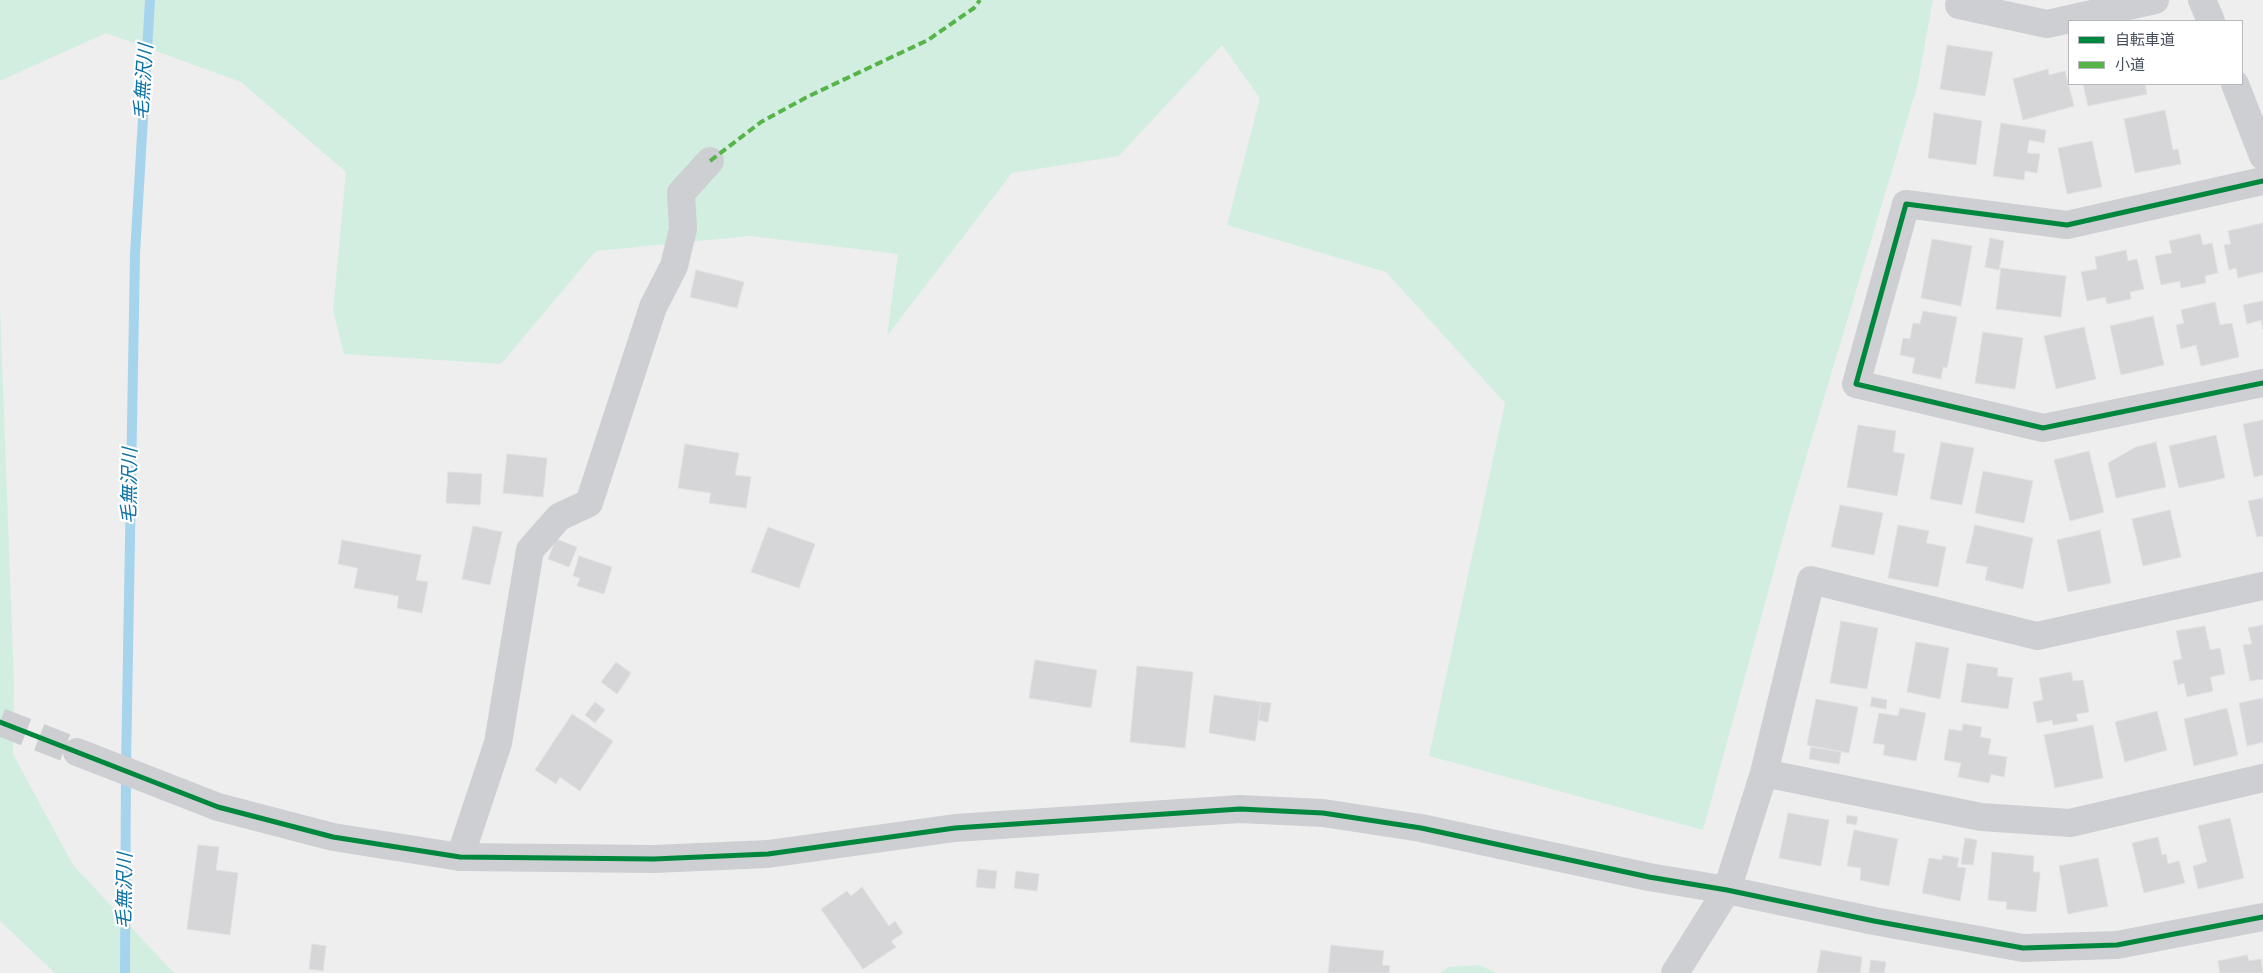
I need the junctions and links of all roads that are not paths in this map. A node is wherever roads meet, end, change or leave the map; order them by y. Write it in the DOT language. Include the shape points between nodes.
graph roads {
  1 [pos="1960,0"];
  2 [pos="2155,0"];
  3 [pos="2202,0"];
  4 [pos="2211,20"];
  5 [pos="2235,85"];
  6 [pos="2263,156"];
  7 [pos="710,161"];
  8 [pos="2263,181"];
  9 [pos="2263,383"];
  10 [pos="2263,586"];
  11 [pos="77,752"];
  12 [pos="1764,773"];
  13 [pos="2263,778"];
  14 [pos="460,857"];
  15 [pos="1727,890"];
  16 [pos="2263,917"];
  17 [pos="1675,973"];
  1 -- 2 [label="street" via="1959,5 2047,24"];
  3 -- 4 [label="street"];
  5 -- 6 [label="street"];
  7 -- 14 [label="street" via="681,193 683,229 674,266 653,307 589,503 559,517 530,550 498,743"];
  8 -- 9 [label="street" via="2067,225 1906,204 1856,384 2043,428"];
  10 -- 12 [label="street" via="2037,636 1811,580"];
  11 -- 14 [label="street" via="218,807 333,837"];
  12 -- 13 [label="street" via="1981,817 2070,823"];
  12 -- 15 [label="street"];
  14 -- 15 [label="street" via="654,859 768,854 955,828 1240,809 1323,814 1421,828 1649,877"];
  15 -- 16 [label="street" via="2024,948 2117,945"];
  15 -- 17 [label="street"];
}
